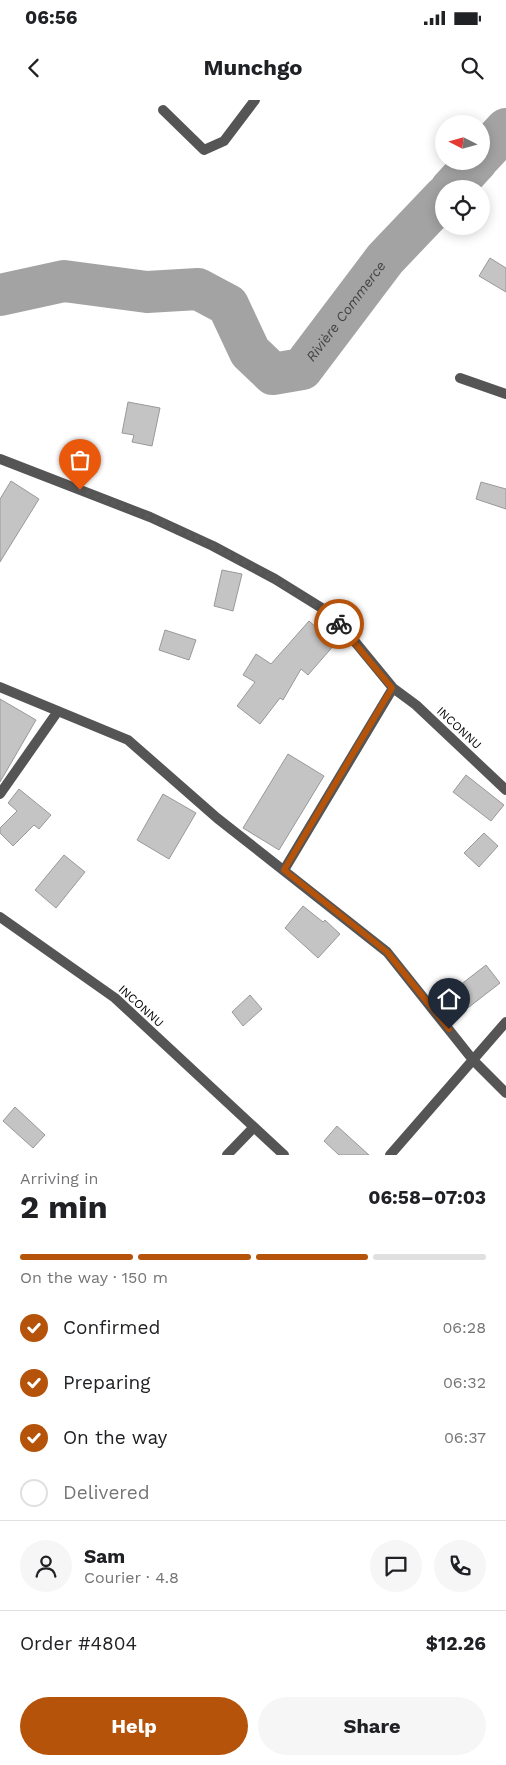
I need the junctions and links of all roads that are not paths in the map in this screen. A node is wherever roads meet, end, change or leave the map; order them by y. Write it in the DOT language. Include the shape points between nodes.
graph roads {
  1 [pos="255,100"];
  2 [pos="163,110"];
  3 [pos="460,378"];
  4 [pos="506,394"];
  5 [pos="0,459"];
  6 [pos="0,687"];
  7 [pos="392,688"];
  8 [pos="58,711"];
  9 [pos="506,790"];
  10 [pos="0,794"];
  11 [pos="284,870"];
  12 [pos="0,917"];
  13 [pos="506,1022"];
  14 [pos="473,1060"];
  15 [pos="506,1093"];
  16 [pos="254,1127"];
  17 [pos="227,1155"];
  18 [pos="284,1155"];
  19 [pos="390,1155"];
  1 -- 2 [label="street" via="224,141 204,150"];
  3 -- 4 [label="street"];
  5 -- 7 [label="street, INCONNU" via="150,517 275,579 333,616"];
  6 -- 8 [label="street"];
  7 -- 9 [label="street, INCONNU" via="416,705"];
  7 -- 11 [label="street"];
  8 -- 10 [label="street"];
  8 -- 11 [label="street" via="128,740 217,818"];
  11 -- 14 [label="street" via="387,952"];
  12 -- 16 [label="street, INCONNU" via="115,998"];
  13 -- 14 [label="street"];
  14 -- 15 [label="street"];
  14 -- 19 [label="street"];
  16 -- 17 [label="street"];
  16 -- 18 [label="street, INCONNU"];
}
